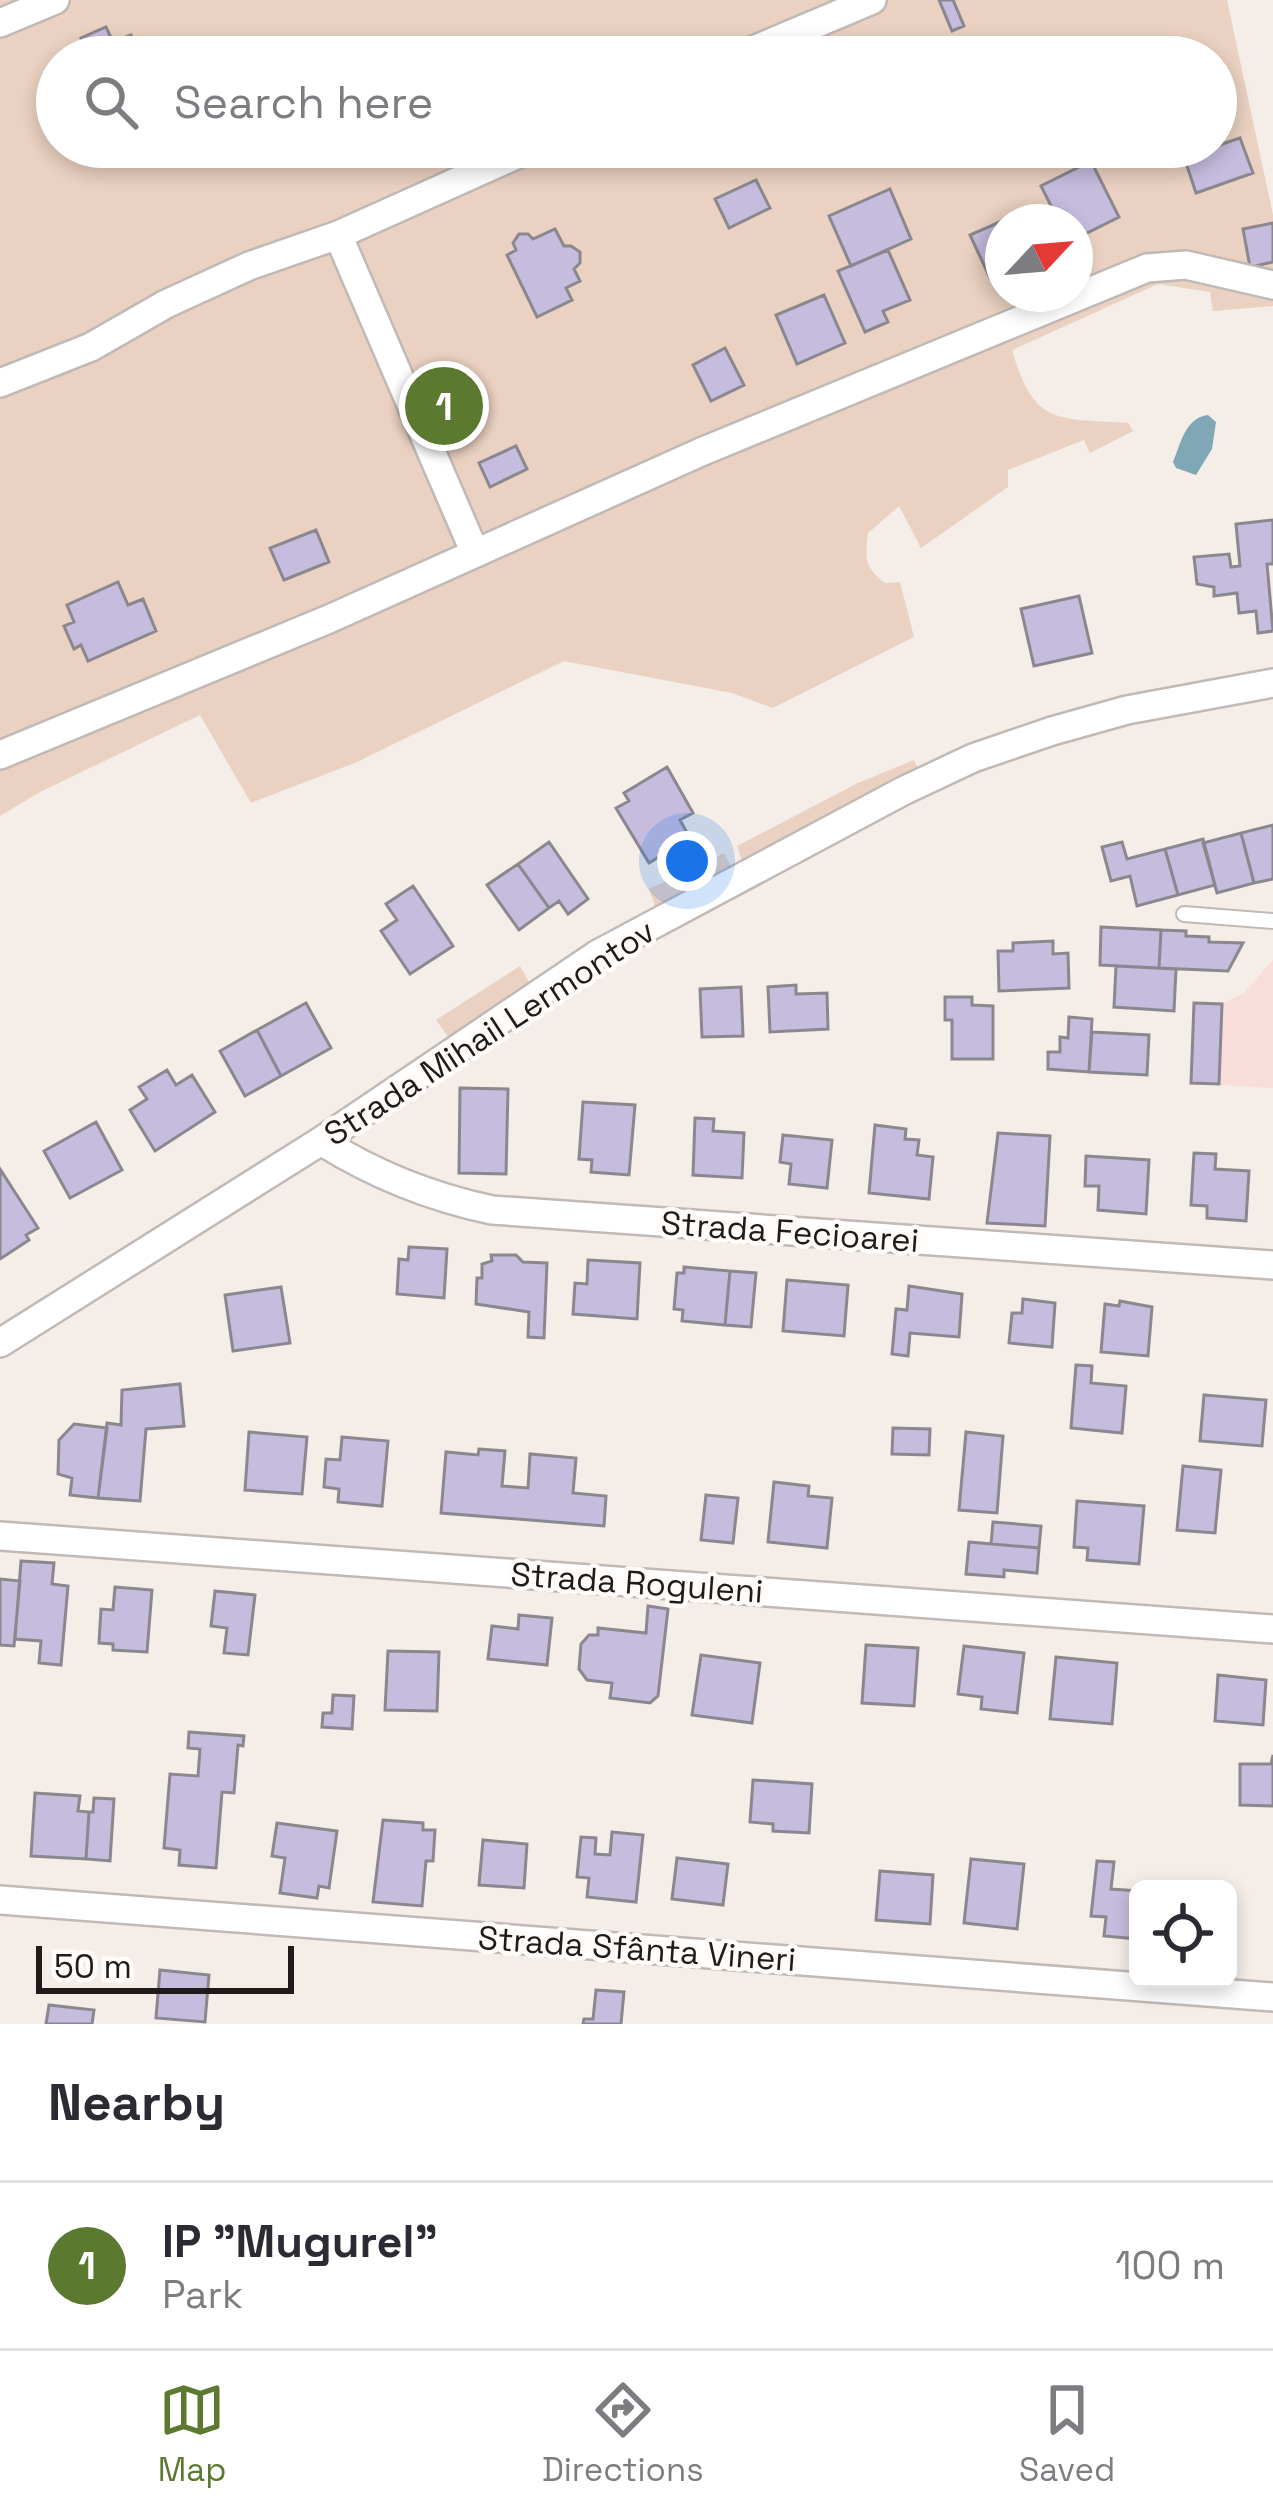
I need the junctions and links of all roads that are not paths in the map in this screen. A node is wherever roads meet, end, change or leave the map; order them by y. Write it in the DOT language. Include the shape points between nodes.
graph roads {
  1 [pos="56,0"];
  2 [pos="872,0"];
  3 [pos="0,23"];
  4 [pos="787,36"];
  5 [pos="487,168"];
  6 [pos="338,235"];
  7 [pos="1273,285"];
  8 [pos="0,383"];
  9 [pos="475,553"];
  10 [pos="1273,683"];
  11 [pos="0,755"];
  12 [pos="1184,914"];
  13 [pos="1273,921"];
  14 [pos="321,1141"];
  15 [pos="1273,1265"];
  16 [pos="0,1343"];
  17 [pos="0,1536"];
  18 [pos="1273,1629"];
  19 [pos="0,1900"];
  20 [pos="1273,1996"];
  1 -- 3 [label="street"];
  2 -- 4 [label="street"];
  5 -- 6 [label="street"];
  6 -- 8 [label="street" via="249,266 91,347"];
  6 -- 9 [label="street"];
  7 -- 9 [label="street" via="1186,265 1147,268"];
  9 -- 11 [label="street"];
  10 -- 14 [label="street, Strada Mihail Lermontov" via="1052,731 903,791 598,954"];
  12 -- 13 [label="lane"];
  14 -- 15 [label="street, Strada Fecioarei" via="366,1169 492,1210"];
  14 -- 16 [label="street, Strada Mihail Lermontov"];
  17 -- 18 [label="street, Strada Roguleni"];
  19 -- 20 [label="street, Strada Sfânta Vineri"];
}
